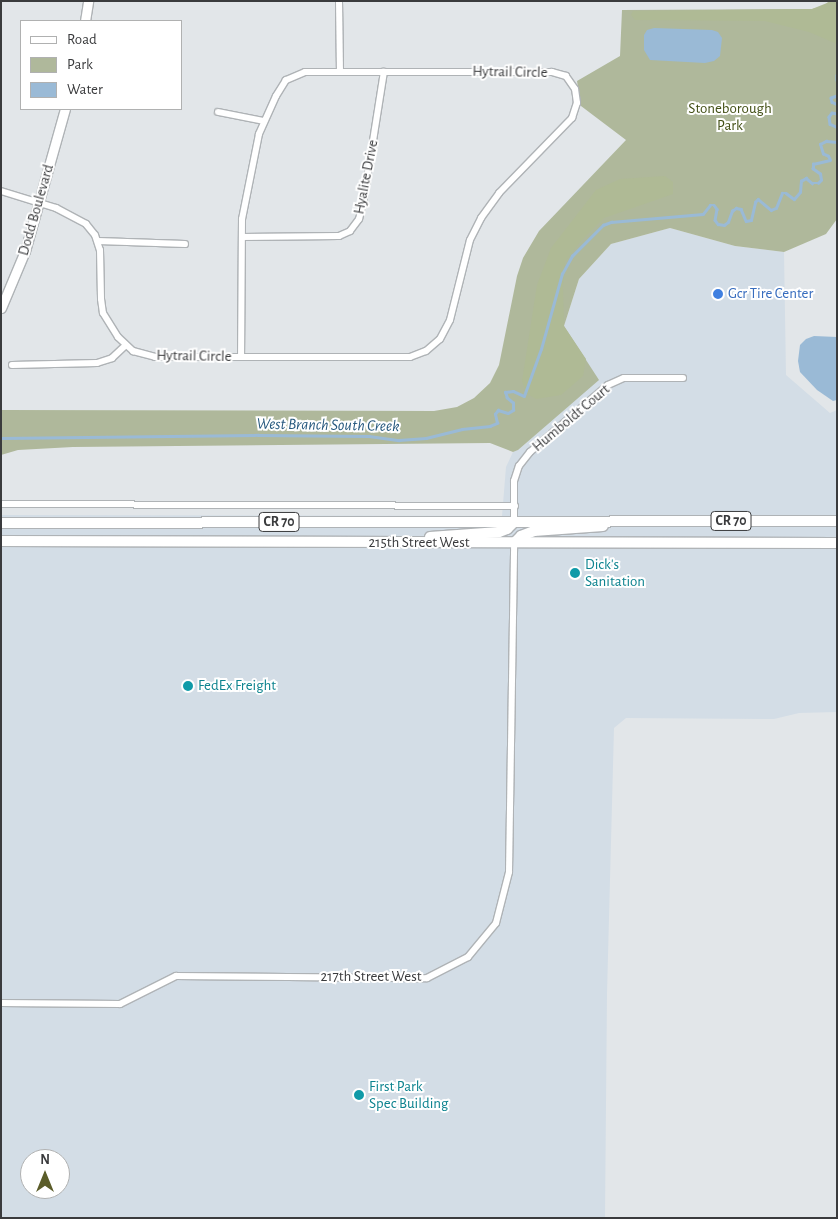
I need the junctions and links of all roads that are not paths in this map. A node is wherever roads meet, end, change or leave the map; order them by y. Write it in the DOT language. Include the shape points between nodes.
graph roads {
  1 [pos="88,1"];
  2 [pos="339,1"];
  3 [pos="84,20"];
  4 [pos="340,72"];
  5 [pos="384,72"];
  6 [pos="65,110"];
  7 [pos="218,112"];
  8 [pos="264,121"];
  9 [pos="1,191"];
  10 [pos="39,203"];
  11 [pos="242,237"];
  12 [pos="98,241"];
  13 [pos="185,244"];
  14 [pos="1,308"];
  15 [pos="126,345"];
  16 [pos="241,357"];
  17 [pos="12,365"];
  18 [pos="683,378"];
  19 [pos="1,504"];
  20 [pos="514,506"];
  21 [pos="1,518"];
  22 [pos="626,521"];
  23 [pos="837,521"];
  24 [pos="514,522"];
  25 [pos="1,523"];
  26 [pos="45,523"];
  27 [pos="1,541"];
  28 [pos="400,543"];
  29 [pos="514,543"];
  30 [pos="837,543"];
  31 [pos="1,1003"];
  1 -- 3 [label="main road"];
  2 -- 4 [label="street"];
  4 -- 5 [label="street, Hytrail Circle"];
  4 -- 8 [label="street, Hytrail Circle" via="305,72 286,80"];
  5 -- 11 [label="street, Hyalite Drive" via="364,204 350,231 340,236"];
  5 -- 16 [label="street, Hytrail Circle" via="552,72 566,76 575,89 577,103 572,118 499,193 481,218 470,240 450,320 440,339 426,351 410,357"];
  6 -- 10 [label="main road, Dodd Boulevard"];
  7 -- 8 [label="street"];
  8 -- 11 [label="street, Hytrail Circle" via="242,219"];
  9 -- 10 [label="street"];
  10 -- 12 [label="street" via="75,216 86,224"];
  10 -- 14 [label="main road, Dodd Boulevard" via="26,252"];
  11 -- 16 [label="street, Hytrail Circle"];
  12 -- 13 [label="street"];
  12 -- 15 [label="street, Hytrail Circle" via="103,313"];
  15 -- 16 [label="street, Hytrail Circle" via="133,351 155,357"];
  15 -- 17 [label="street" via="112,358 97,363"];
  18 -- 20 [label="street, Humboldt Court" via="624,378 608,385 530,452 519,466 514,480"];
  19 -- 20 [label="street"];
  20 -- 24 [label="street, Humboldt Court"];
  21 -- 26 [label="main road"];
  22 -- 23 [label="main road, 215th Street West / CR 70"];
  22 -- 24 [label="main road, 215th Street West / CR 70"];
  22 -- 29 [label="main road" via="589,529 534,532 521,536"];
  24 -- 26 [label="main road, 215th Street West / CR 70"];
  24 -- 28 [label="main road" via="499,532"];
  25 -- 26 [label="main road, 215th Street West / CR 70"];
  27 -- 28 [label="main road, 215th Street West / CR 70"];
  28 -- 29 [label="main road, 215th Street West / CR 70"];
  29 -- 30 [label="main road, 215th Street West / CR 70"];
  29 -- 31 [label="street, 217th Street West" via="509,872 496,923 468,956 427,978 176,976 120,1004"];
}
